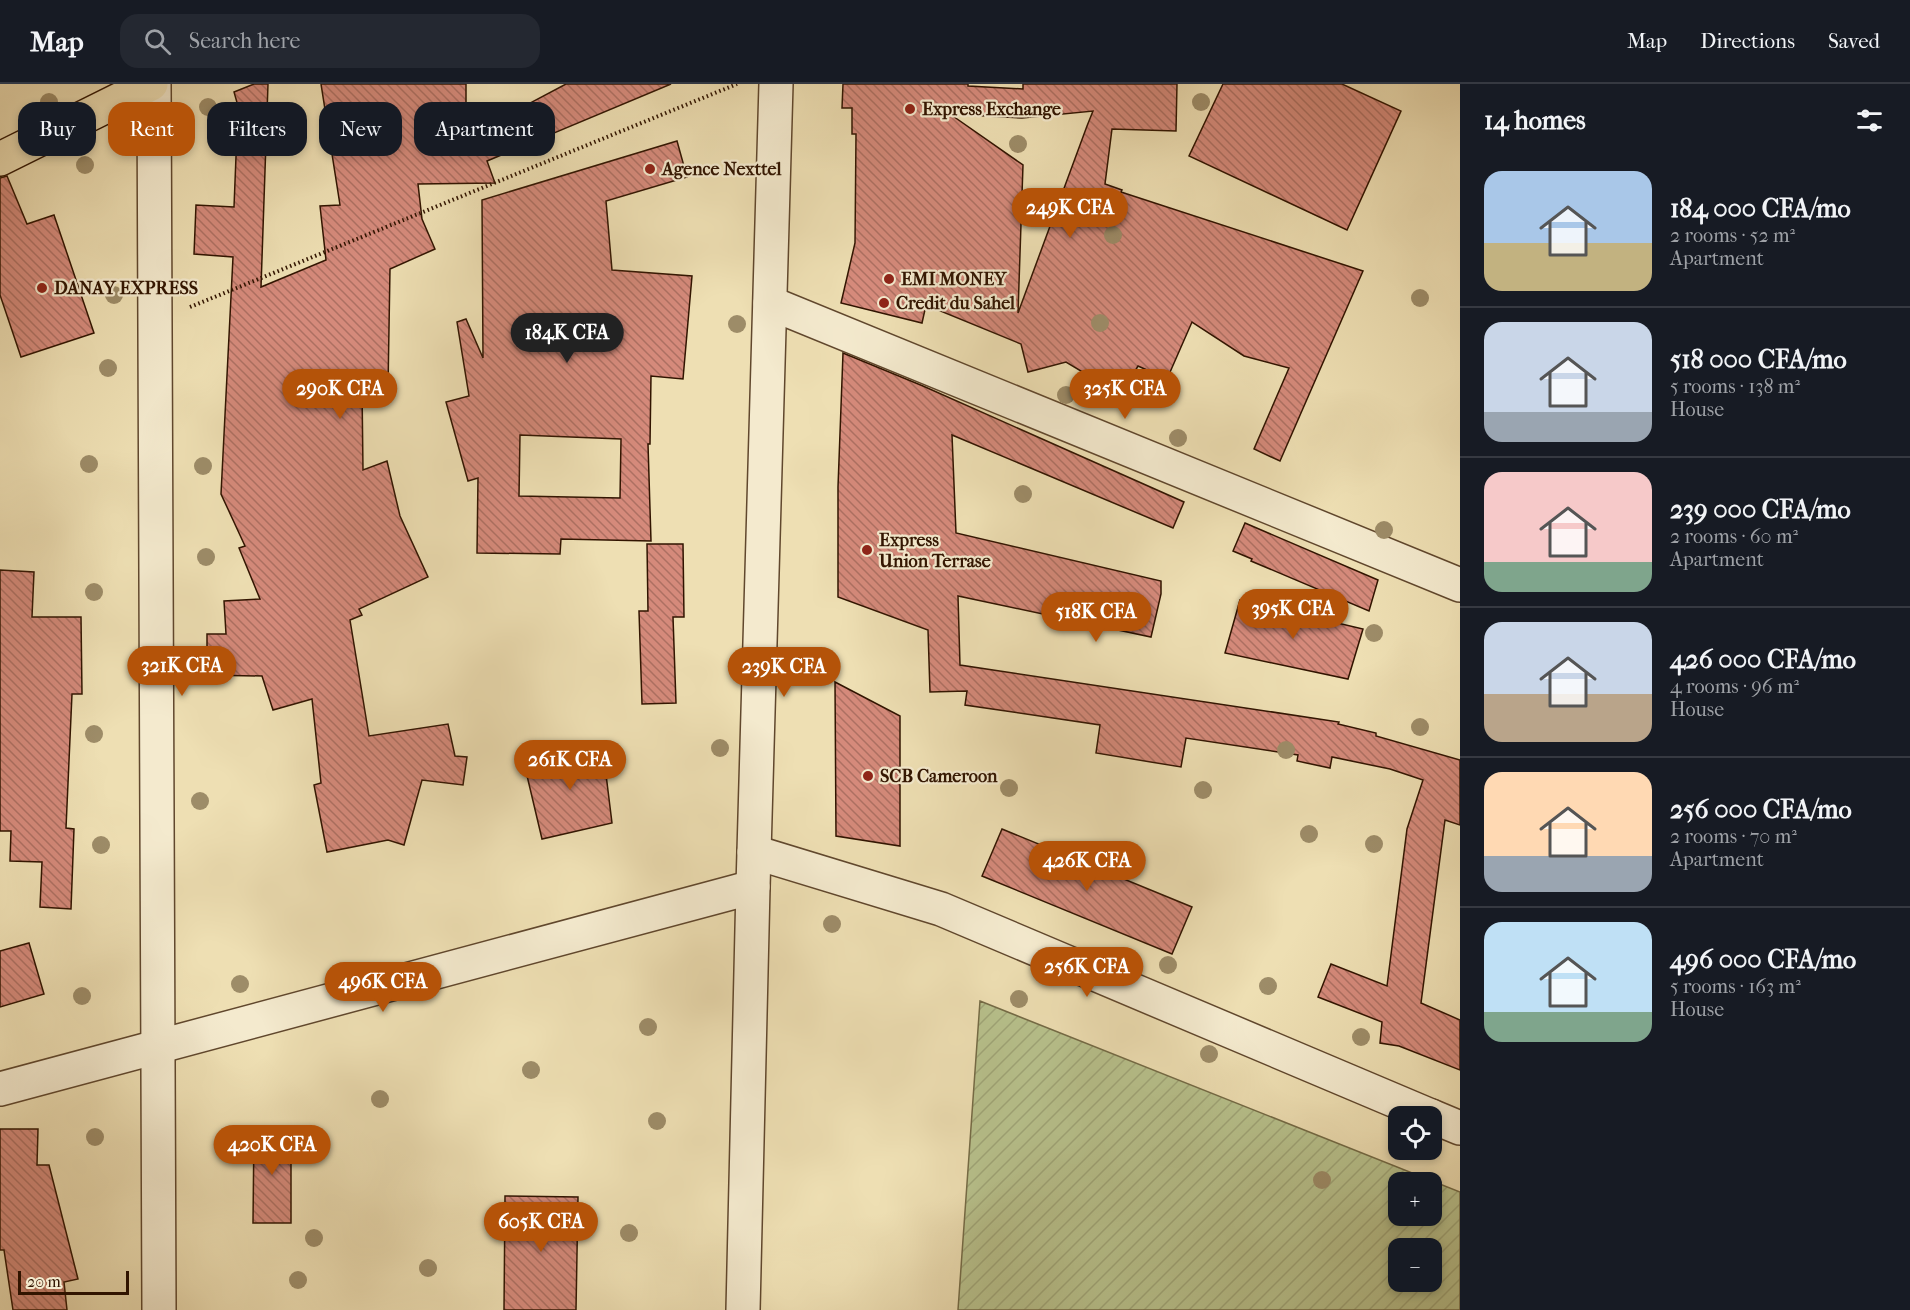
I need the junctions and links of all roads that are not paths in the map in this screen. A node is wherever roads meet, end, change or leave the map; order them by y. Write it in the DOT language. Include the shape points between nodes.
graph roads {
  1 [pos="152,84"];
  2 [pos="776,84"];
  3 [pos="0,159"];
  4 [pos="770,303"];
  5 [pos="1460,585"];
  6 [pos="754,852"];
  7 [pos="753,887"];
  8 [pos="158,1047"];
  9 [pos="0,1089"];
  10 [pos="1407,1106"];
  11 [pos="1442,1121"];
  12 [pos="1460,1128"];
  13 [pos="159,1310"];
  14 [pos="743,1310"];
  1 -- 3 [label="highway"];
  1 -- 8 [label="street"];
  2 -- 4 [label="street"];
  4 -- 5 [label="street"];
  4 -- 6 [label="street"];
  6 -- 7 [label="street"];
  6 -- 10 [label="street" via="941,909"];
  7 -- 8 [label="street"];
  7 -- 14 [label="street"];
  8 -- 9 [label="street"];
  8 -- 13 [label="street"];
  11 -- 12 [label="street"];
}
